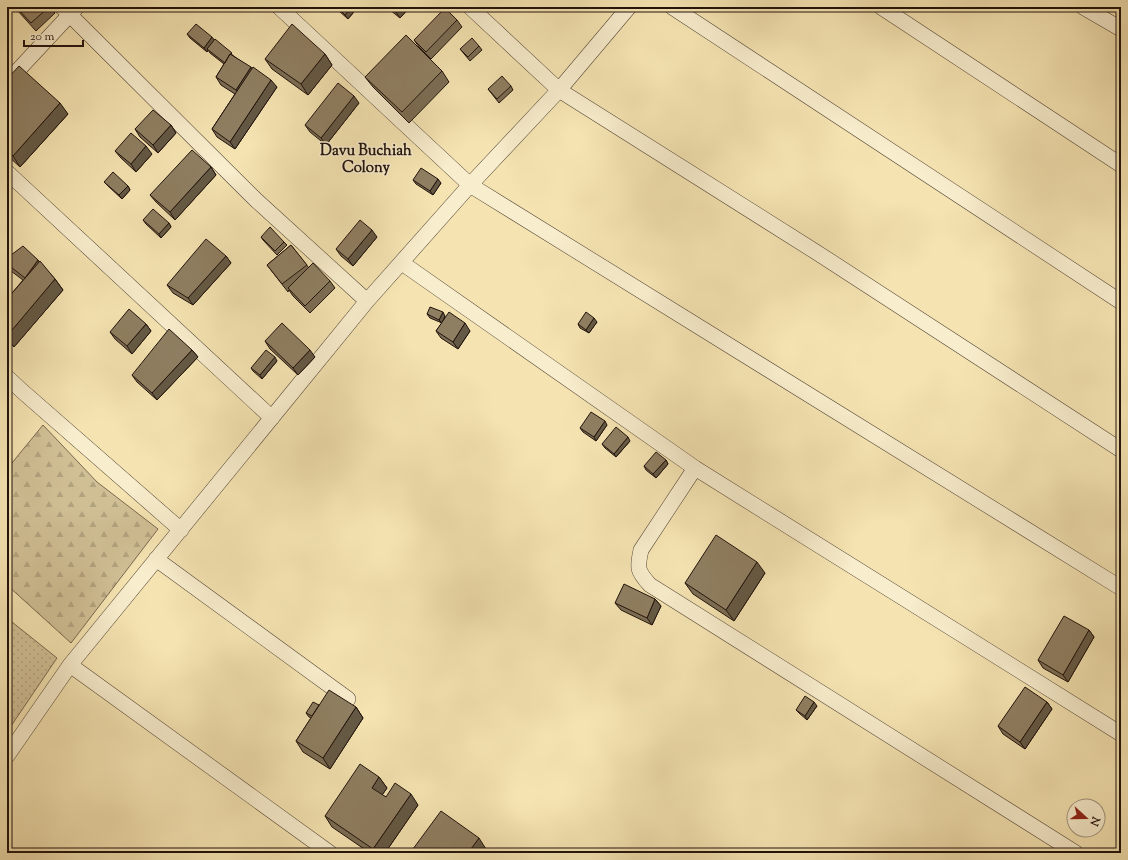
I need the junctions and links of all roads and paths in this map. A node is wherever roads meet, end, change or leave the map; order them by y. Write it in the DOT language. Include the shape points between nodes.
graph roads {
  1 [pos="279,7"];
  2 [pos="470,7"];
  3 [pos="629,7"];
  4 [pos="672,7"];
  5 [pos="881,7"];
  6 [pos="1083,7"];
  7 [pos="69,10"];
  8 [pos="1121,29"];
  9 [pos="7,82"];
  10 [pos="559,90"];
  11 [pos="1121,165"];
  12 [pos="7,172"];
  13 [pos="470,185"];
  14 [pos="402,263"];
  15 [pos="366,301"];
  16 [pos="1121,302"];
  17 [pos="7,377"];
  18 [pos="272,418"];
  19 [pos="1121,450"];
  20 [pos="694,468"];
  21 [pos="181,530"];
  22 [pos="156,559"];
  23 [pos="1121,588"];
  24 [pos="70,665"];
  25 [pos="348,698"];
  26 [pos="1121,734"];
  27 [pos="7,756"];
  28 [pos="330,853"];
  29 [pos="1076,853"];
  1 -- 13 [label="street"];
  2 -- 10 [label="street"];
  3 -- 10 [label="street"];
  4 -- 16 [label="street"];
  5 -- 11 [label="street"];
  6 -- 8 [label="street"];
  7 -- 9 [label="street"];
  7 -- 15 [label="street" via="256,200"];
  10 -- 13 [label="street"];
  10 -- 19 [label="street"];
  12 -- 18 [label="street"];
  13 -- 14 [label="street"];
  13 -- 23 [label="street"];
  14 -- 15 [label="street"];
  14 -- 20 [label="street"];
  15 -- 18 [label="street"];
  17 -- 21 [label="street"];
  18 -- 21 [label="street"];
  20 -- 26 [label="street"];
  20 -- 29 [label="street" via="641,550 639,574 650,585"];
  21 -- 22 [label="street"];
  22 -- 24 [label="street"];
  22 -- 25 [label="street"];
  24 -- 27 [label="street"];
  24 -- 28 [label="street"];
}
